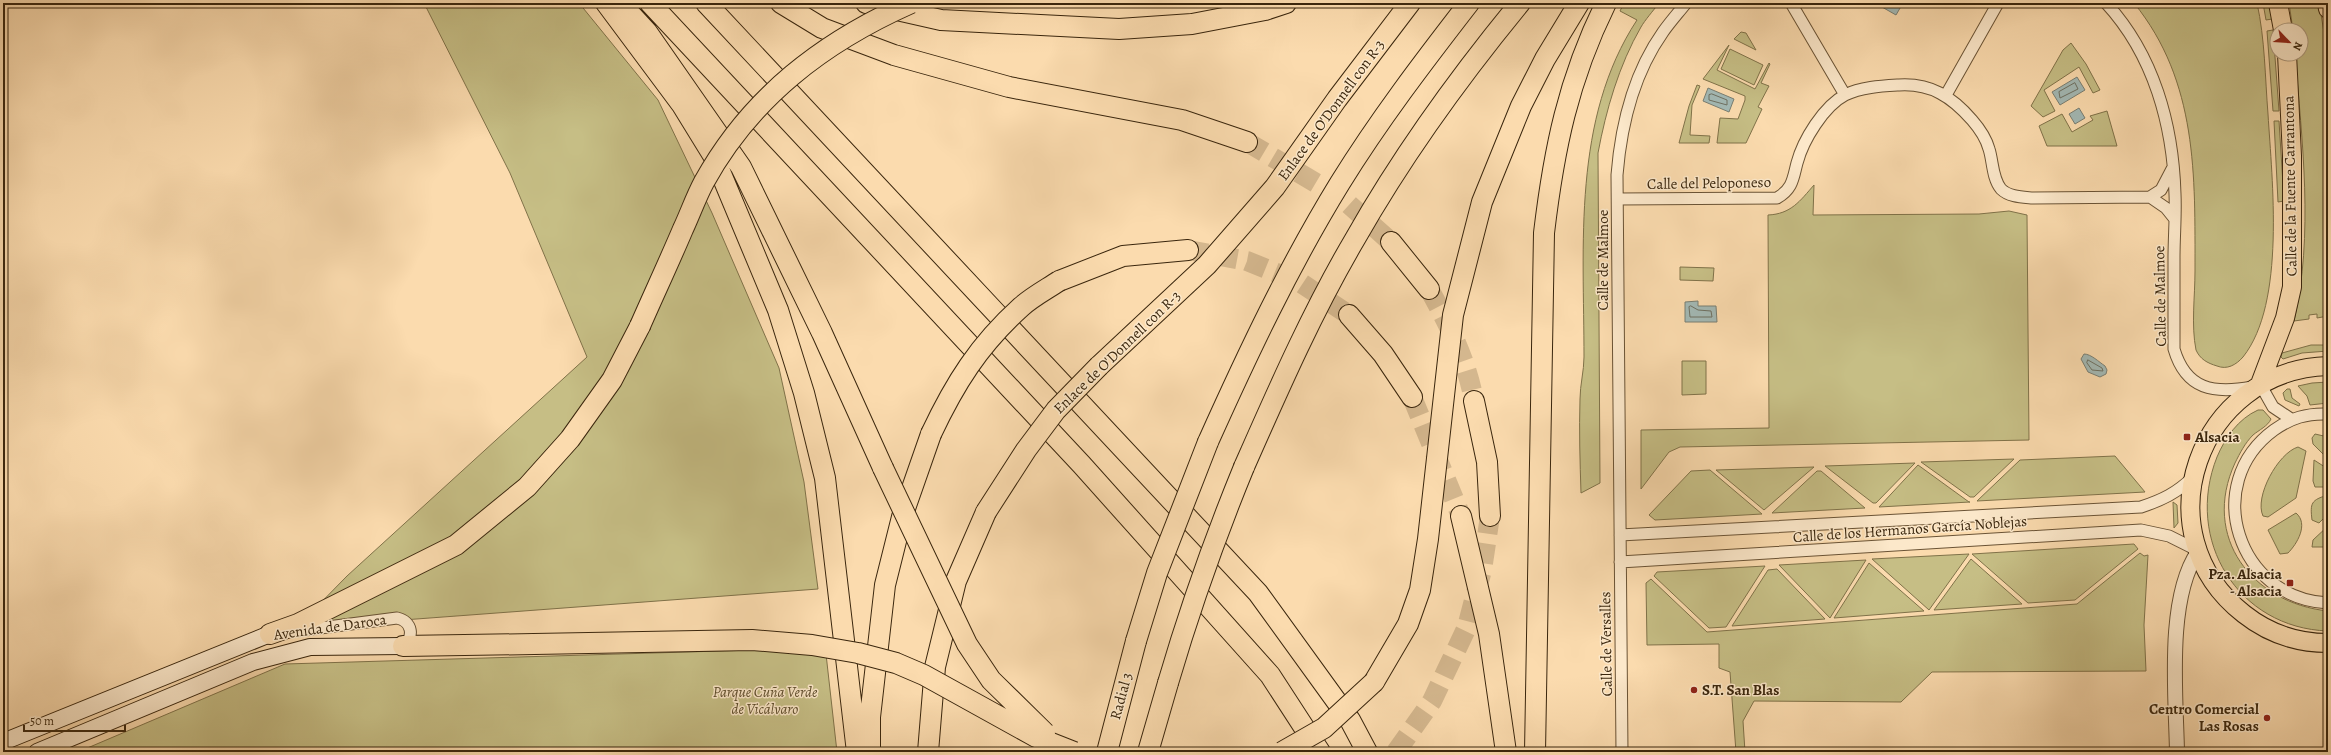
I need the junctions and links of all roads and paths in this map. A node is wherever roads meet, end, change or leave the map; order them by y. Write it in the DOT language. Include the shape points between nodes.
graph roads {
  1 [pos="606,3"];
  2 [pos="620,3"];
  3 [pos="650,3"];
  4 [pos="706,3"];
  5 [pos="781,3"];
  6 [pos="866,3"];
  7 [pos="904,3"];
  8 [pos="911,3"];
  9 [pos="1286,3"];
  10 [pos="1410,3"];
  11 [pos="1469,3"];
  12 [pos="1520,3"];
  13 [pos="1579,3"];
  14 [pos="1606,3"];
  15 [pos="1686,3"];
  16 [pos="1791,3"];
  17 [pos="1998,3"];
  18 [pos="2106,3"];
  19 [pos="2278,3"];
  20 [pos="2327,3"];
  21 [pos="2328,9"];
  22 [pos="2282,22"];
  23 [pos="1043,26"];
  24 [pos="2286,62"];
  25 [pos="1845,95"];
  26 [pos="1946,95"];
  27 [pos="1247,142"];
  28 [pos="2174,162"];
  29 [pos="2150,197"];
  30 [pos="1618,200"];
  31 [pos="2174,218"];
  32 [pos="1391,242"];
  33 [pos="1188,250"];
  34 [pos="1429,289"];
  35 [pos="1349,315"];
  36 [pos="2328,366"];
  37 [pos="2258,385"];
  38 [pos="1412,397"];
  39 [pos="1474,401"];
  40 [pos="2328,414"];
  41 [pos="2291,419"];
  42 [pos="2193,477"];
  43 [pos="1460,516"];
  44 [pos="1490,516"];
  45 [pos="1620,535"];
  46 [pos="2198,551"];
  47 [pos="1620,562"];
  48 [pos="2328,603"];
  49 [pos="270,634"];
  50 [pos="2328,643"];
  51 [pos="403,646"];
  52 [pos="3,742"];
  53 [pos="37,752"];
  54 [pos="858,752"];
  55 [pos="870,752"];
  56 [pos="928,752"];
  57 [pos="1075,752"];
  58 [pos="1107,752"];
  59 [pos="1148,752"];
  60 [pos="1282,752"];
  61 [pos="1320,752"];
  62 [pos="1367,752"];
  63 [pos="1506,752"];
  64 [pos="1535,752"];
  65 [pos="1622,752"];
  66 [pos="2177,752"];
  1 -- 54 [label="highway" via="682,105 714,157 778,310 804,393 825,478"];
  2 -- 57 [label="highway, bridge" via="647,32 741,166 967,644 992,680 1042,731"];
  3 -- 61 [label="highway" via="1124,511 1270,675"];
  4 -- 62 [label="highway" via="1258,593 1350,720"];
  5 -- 27 [label="highway" via="822,28 894,55 1009,87 1182,120"];
  6 -- 23 [label="highway" via="941,20"];
  7 -- 23 [label="highway"];
  8 -- 49 [label="highway, bridge" via="835,42 800,67 771,93 739,130 704,182 640,326 612,380 570,439 527,487 456,544 298,624"];
  9 -- 23 [label="highway" via="1265,10 1192,24 1119,29"];
  10 -- 56 [label="highway, Enlace de O'Donnell con R-3, bridge" via="1275,186 1207,265 1056,410 1026,450 986,512 956,581 935,667"];
  11 -- 58 [label="highway, Radial 3, bridge" via="1428,55 1340,182 1254,340 1208,442 1157,573"];
  12 -- 59 [label="highway, bridge" via="1418,140 1355,238 1295,352 1204,565"];
  13 -- 60 [label="highway, bridge" via="1545,58 1482,202 1453,315 1428,539 1420,590 1408,624 1374,682 1324,728"];
  14 -- 64 [label="highway" via="1578,68 1564,114 1552,165 1544,233"];
  15 -- 30 [label="street, Calle de Malmoe" via="1662,32 1631,97 1619,148"];
  16 -- 25 [label="street"];
  17 -- 26 [label="street"];
  18 -- 28 [label="street, Calle de Malmoe" via="2141,53 2153,77 2166,118"];
  19 -- 22 [label="main road"];
  20 -- 21 [label="main road"];
  24 -- 37 [label="main road, Calle de la Fuente Carrantona" via="2292,156 2292,287 2285,318"];
  25 -- 26 [label="street, Calle del Peloponeso" via="1878,86 1907,84"];
  25 -- 30 [label="street, Calle del Peloponeso" via="1827,110 1814,127 1807,138 1795,179 1787,192 1777,198"];
  26 -- 29 [label="street, Calle del Peloponeso" via="1957,103 1979,129 1989,147 1996,181 2002,190 2014,196"];
  28 -- 29 [label="street" via="2161,190"];
  28 -- 31 [label="street, Calle de Malmoe"];
  29 -- 31 [label="street" via="2166,208"];
  30 -- 45 [label="street, Calle de Malmoe"];
  31 -- 37 [label="street, Calle de Malmoe" via="2174,349 2179,365 2187,377 2218,390"];
  32 -- 34 [label="highway"];
  33 -- 55 [label="highway, bridge" via="1123,256 1059,281 1022,306 980,348 952,391 931,434 902,517 885,584 870,718"];
  35 -- 38 [label="highway" via="1384,354"];
  36 -- 37 [label="main road" via="2291,371"];
  37 -- 41 [label="street" via="2273,406"];
  37 -- 42 [label="main road" via="2226,412 2210,432"];
  39 -- 44 [label="highway" via="1487,462"];
  40 -- 41 [label="street" via="2318,413"];
  41 -- 48 [label="street" via="2266,436 2246,461 2237,484 2234,512 2236,527 2248,554 2273,583 2301,598"];
  42 -- 45 [label="street, Calle de los Hermanos García Noblejas" via="2181,489 2166,498 2141,507"];
  42 -- 46 [label="main road" via="2190,504"];
  43 -- 63 [label="highway" via="1489,634"];
  45 -- 47 [label="street, Calle de Versalles"];
  46 -- 47 [label="street, Calle de los Hermanos García Noblejas" via="2169,536 2140,530"];
  46 -- 50 [label="main road" via="2219,590 2234,607 2252,621 2294,639"];
  46 -- 66 [label="street" via="2189,570 2178,616"];
  47 -- 65 [label="street, Calle de Versalles"];
  49 -- 51 [label="street, Avenida de Daroca" via="398,618 408,623 411,630 410,638"];
  49 -- 52 [label="main road, Avenida de Daroca"];
  51 -- 53 [label="main road, Avenida de Daroca" via="310,647 253,662"];
  51 -- 57 [label="highway, bridge" via="752,640 812,645 896,663 924,675 1036,737"];
}
